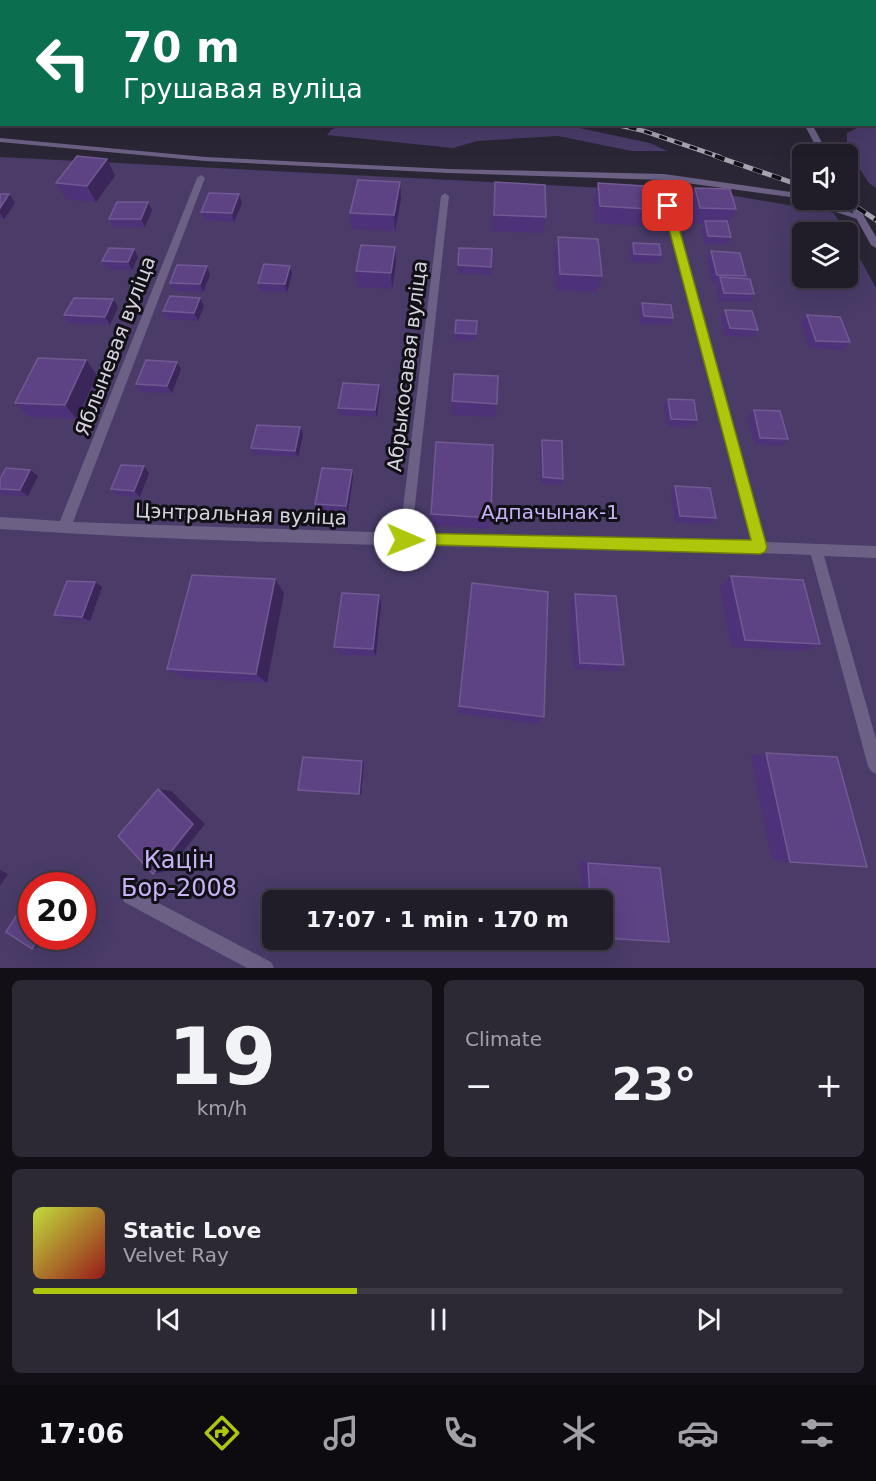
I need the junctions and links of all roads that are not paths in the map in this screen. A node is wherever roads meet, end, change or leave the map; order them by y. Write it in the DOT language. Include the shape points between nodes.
graph roads {
  1 [pos="808,126"];
  2 [pos="0,140"];
  3 [pos="818,144"];
  4 [pos="201,178"];
  5 [pos="445,196"];
  6 [pos="792,197"];
  7 [pos="668,206"];
  8 [pos="838,210"];
  9 [pos="856,210"];
  10 [pos="860,217"];
  11 [pos="876,244"];
  12 [pos="0,523"];
  13 [pos="64,528"];
  14 [pos="405,540"];
  15 [pos="760,547"];
  16 [pos="816,550"];
  17 [pos="876,552"];
  18 [pos="876,766"];
  19 [pos="130,896"];
  20 [pos="265,968"];
  1 -- 3 [label="street"];
  2 -- 6 [label="street" via="205,159 664,177"];
  4 -- 13 [label="street, Яблыневая вуліца"];
  5 -- 14 [label="street, Абрыкосавая вуліца"];
  7 -- 15 [label="street"];
  8 -- 10 [label="street"];
  9 -- 10 [label="street"];
  10 -- 11 [label="street"];
  12 -- 13 [label="street, Цэнтральная вуліца"];
  13 -- 14 [label="street, Цэнтральная вуліца"];
  14 -- 15 [label="street, Цэнтральная вуліца"];
  15 -- 16 [label="street, Цэнтральная вуліца"];
  16 -- 17 [label="street, Цэнтральная вуліца"];
  16 -- 18 [label="street"];
  19 -- 20 [label="street"];
}
